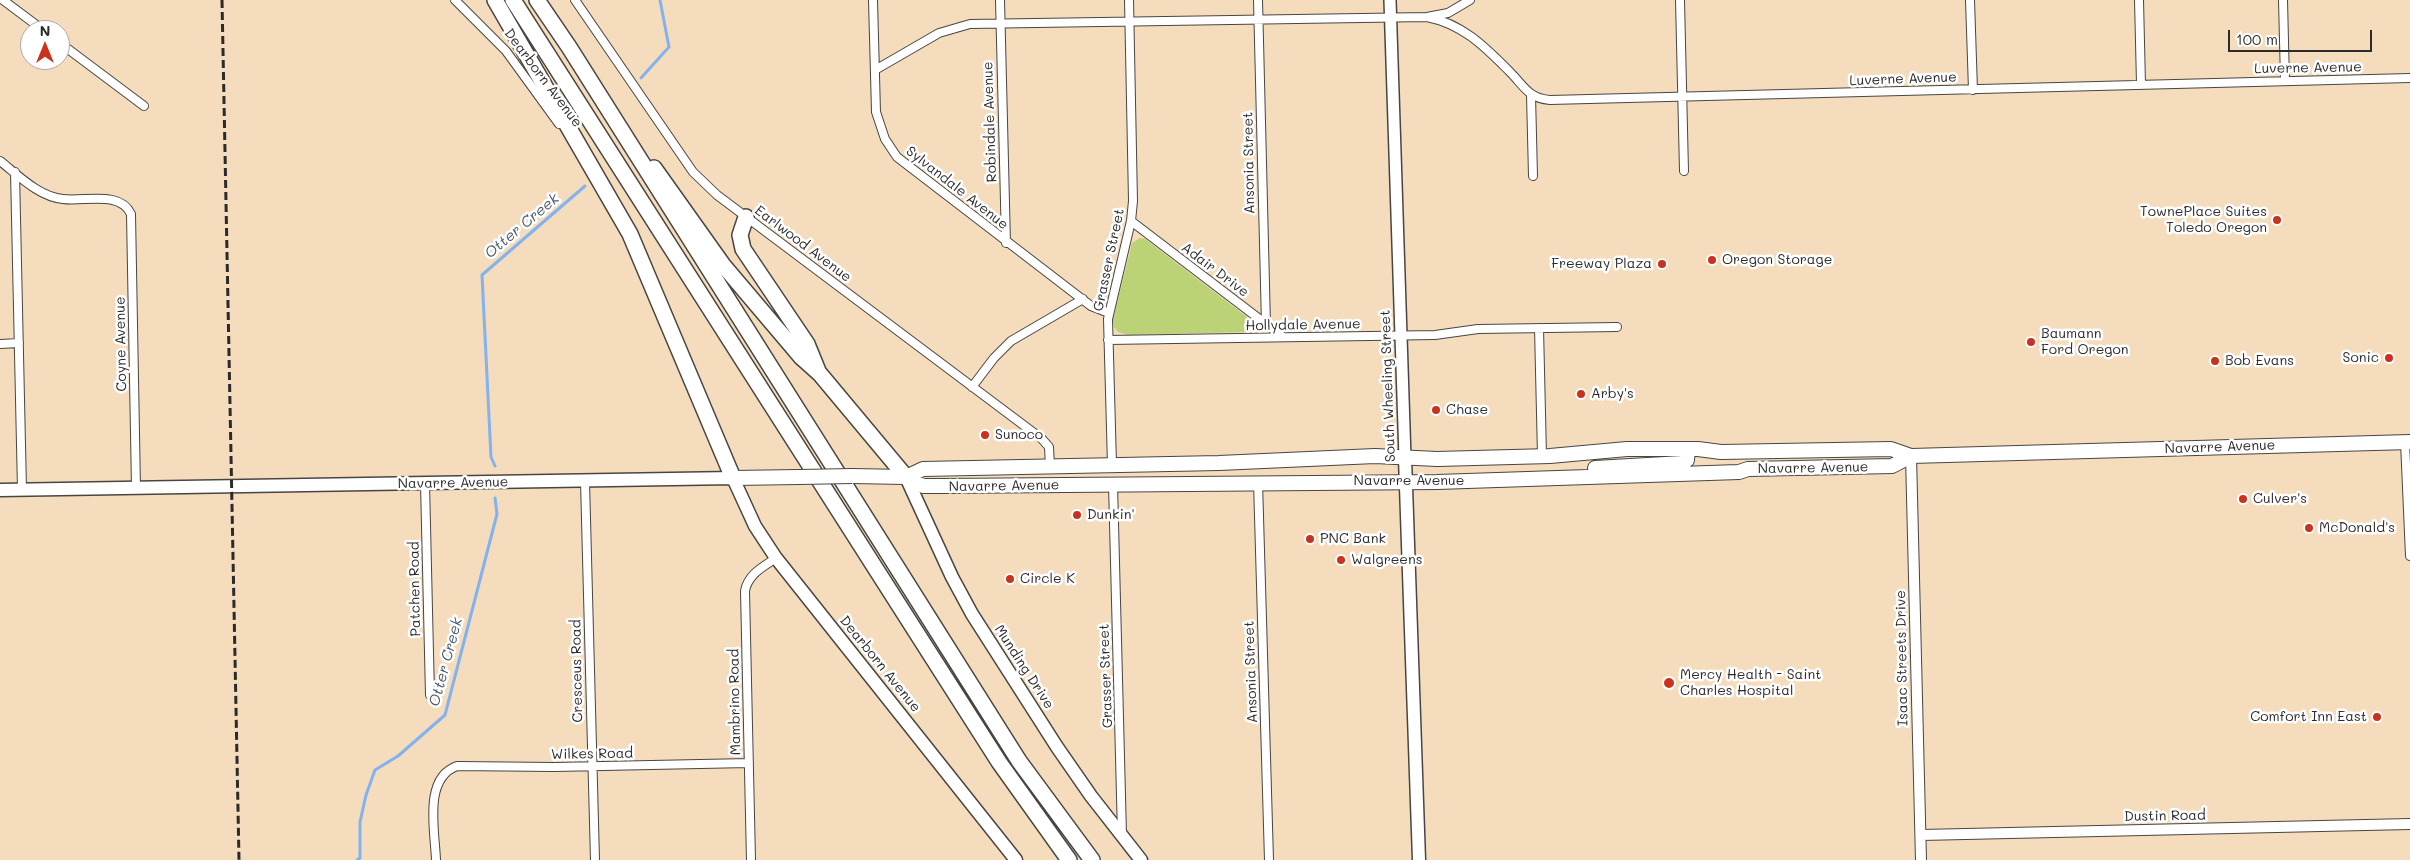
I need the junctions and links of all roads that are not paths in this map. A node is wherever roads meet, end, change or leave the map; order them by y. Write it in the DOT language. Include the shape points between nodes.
graph roads {
  1 [pos="3,0"];
  2 [pos="455,0"];
  3 [pos="495,0"];
  4 [pos="513,0"];
  5 [pos="537,0"];
  6 [pos="575,0"];
  7 [pos="873,0"];
  8 [pos="1000,0"];
  9 [pos="1129,0"];
  10 [pos="1258,0"];
  11 [pos="1390,0"];
  12 [pos="1470,0"];
  13 [pos="1680,0"];
  14 [pos="1970,0"];
  15 [pos="2139,0"];
  16 [pos="2283,0"];
  17 [pos="1428,17"];
  18 [pos="1391,18"];
  19 [pos="30,20"];
  20 [pos="1258,20"];
  21 [pos="1129,22"];
  22 [pos="1000,24"];
  23 [pos="70,50"];
  24 [pos="875,70"];
  25 [pos="2410,78"];
  26 [pos="2285,81"];
  27 [pos="2141,84"];
  28 [pos="1972,90"];
  29 [pos="1531,95"];
  30 [pos="1683,98"];
  31 [pos="144,106"];
  32 [pos="611,114"];
  33 [pos="0,161"];
  34 [pos="1684,171"];
  35 [pos="15,172"];
  36 [pos="1532,176"];
  37 [pos="600,181"];
  38 [pos="746,217"];
  39 [pos="1131,221"];
  40 [pos="1006,243"];
  41 [pos="1083,299"];
  42 [pos="1109,313"];
  43 [pos="1266,324"];
  44 [pos="1617,327"];
  45 [pos="1539,328"];
  46 [pos="1401,336"];
  47 [pos="1283,337"];
  48 [pos="1108,340"];
  49 [pos="19,343"];
  50 [pos="0,344"];
  51 [pos="820,374"];
  52 [pos="972,387"];
  53 [pos="2408,442"];
  54 [pos="1688,449"];
  55 [pos="1825,450"];
  56 [pos="1542,456"];
  57 [pos="1911,456"];
  58 [pos="1405,458"];
  59 [pos="1076,465"];
  60 [pos="1111,465"];
  61 [pos="1050,467"];
  62 [pos="1748,469"];
  63 [pos="906,477"];
  64 [pos="732,478"];
  65 [pos="1551,479"];
  66 [pos="585,481"];
  67 [pos="1258,482"];
  68 [pos="1406,482"];
  69 [pos="425,483"];
  70 [pos="1113,484"];
  71 [pos="1050,485"];
  72 [pos="970,486"];
  73 [pos="136,488"];
  74 [pos="0,490"];
  75 [pos="22,490"];
  76 [pos="2410,556"];
  77 [pos="776,558"];
  78 [pos="430,695"];
  79 [pos="749,763"];
  80 [pos="592,767"];
  81 [pos="2410,824"];
  82 [pos="1921,836"];
  83 [pos="1122,838"];
  84 [pos="436,860"];
  85 [pos="595,860"];
  86 [pos="751,860"];
  87 [pos="1016,860"];
  88 [pos="1069,860"];
  89 [pos="1092,860"];
  90 [pos="1141,860"];
  91 [pos="1269,860"];
  92 [pos="1419,860"];
  93 [pos="1921,860"];
  1 -- 19 [label="street"];
  2 -- 37 [label="street, Dearborn Avenue" via="506,51"];
  3 -- 37 [label="highway"];
  4 -- 88 [label="highway" via="999,762"];
  5 -- 32 [label="highway"];
  6 -- 38 [label="street, Earlwood Avenue" via="693,172"];
  7 -- 24 [label="street, Sylvandale Avenue"];
  8 -- 22 [label="street, Robindale Avenue"];
  9 -- 21 [label="street, Grasser Street"];
  10 -- 20 [label="street, Ansonia Street"];
  11 -- 18 [label="main road, South Wheeling Street"];
  12 -- 17 [label="street" via="1448,13"];
  13 -- 30 [label="street"];
  14 -- 28 [label="street"];
  15 -- 27 [label="street"];
  16 -- 26 [label="street"];
  17 -- 18 [label="street"];
  17 -- 29 [label="street" via="1466,31"];
  18 -- 20 [label="street"];
  18 -- 46 [label="main road, South Wheeling Street"];
  20 -- 21 [label="street"];
  20 -- 43 [label="street, Ansonia Street"];
  21 -- 22 [label="street"];
  21 -- 39 [label="street, Grasser Street" via="1134,201"];
  22 -- 24 [label="street" via="970,24 945,30"];
  22 -- 40 [label="street, Robindale Avenue"];
  23 -- 31 [label="street"];
  24 -- 40 [label="street, Sylvandale Avenue" via="877,117 897,158"];
  25 -- 26 [label="street, Luverne Avenue"];
  26 -- 27 [label="street, Luverne Avenue"];
  27 -- 28 [label="street, Luverne Avenue"];
  28 -- 30 [label="street, Luverne Avenue"];
  29 -- 30 [label="street, Luverne Avenue" via="1556,101"];
  29 -- 36 [label="street"];
  30 -- 34 [label="street"];
  32 -- 51 [label="highway" via="664,180 723,264 801,357"];
  32 -- 89 [label="highway" via="1019,761"];
  33 -- 35 [label="street"];
  35 -- 49 [label="street"];
  35 -- 73 [label="street, Coyne Avenue" via="52,197 112,199 122,203 131,214"];
  37 -- 64 [label="highway" via="630,234"];
  38 -- 51 [label="highway" via="740,235 743,249 808,344"];
  38 -- 52 [label="street, Earlwood Avenue"];
  39 -- 42 [label="street, Grasser Street"];
  39 -- 43 [label="street, Adair Drive"];
  40 -- 41 [label="street, Sylvandale Avenue"];
  41 -- 42 [label="street, Sylvandale Avenue"];
  41 -- 52 [label="street" via="1012,341"];
  42 -- 48 [label="street, Grasser Street"];
  43 -- 47 [label="street, Adair Drive"];
  44 -- 45 [label="street, Hollydale Avenue"];
  45 -- 46 [label="street, Hollydale Avenue"];
  45 -- 56 [label="street"];
  46 -- 47 [label="street, Hollydale Avenue"];
  46 -- 58 [label="main road, South Wheeling Street"];
  47 -- 48 [label="street, Hollydale Avenue"];
  48 -- 60 [label="street, Grasser Street"];
  49 -- 50 [label="street"];
  49 -- 75 [label="street"];
  51 -- 63 [label="highway"];
  52 -- 61 [label="street, Earlwood Avenue" via="1046,442"];
  53 -- 57 [label="highway, Navarre Avenue"];
  53 -- 76 [label="street"];
  54 -- 55 [label="highway, Navarre Avenue" via="1721,452"];
  54 -- 56 [label="highway, Navarre Avenue" via="1627,449 1609,453"];
  54 -- 65 [label="highway" via="1688,458 1683,463 1582,468"];
  55 -- 57 [label="highway, Navarre Avenue" via="1891,449"];
  55 -- 62 [label="highway" via="1792,458 1757,459"];
  56 -- 58 [label="highway, Navarre Avenue"];
  57 -- 62 [label="highway, Navarre Avenue" via="1892,466"];
  57 -- 82 [label="street, Isaac Streets Drive"];
  58 -- 60 [label="highway, Navarre Avenue"];
  58 -- 68 [label="main road, South Wheeling Street"];
  59 -- 60 [label="highway, Navarre Avenue"];
  59 -- 61 [label="highway, Navarre Avenue"];
  59 -- 72 [label="highway" via="1042,475 975,477 971,479"];
  60 -- 71 [label="highway" via="1105,476"];
  61 -- 63 [label="highway, Navarre Avenue" via="923,470"];
  62 -- 65 [label="highway, Navarre Avenue" via="1739,472"];
  63 -- 64 [label="highway, Navarre Avenue, bridge"];
  63 -- 72 [label="highway, Navarre Avenue" via="923,486"];
  63 -- 83 [label="main road, Munding Drive" via="972,614 1057,746"];
  64 -- 66 [label="main road, Navarre Avenue"];
  64 -- 77 [label="main road, Dearborn Avenue" via="755,526"];
  65 -- 68 [label="highway, Navarre Avenue"];
  66 -- 69 [label="main road, Navarre Avenue"];
  66 -- 80 [label="street, Cresceus Road"];
  67 -- 68 [label="highway, Navarre Avenue"];
  67 -- 70 [label="highway, Navarre Avenue"];
  67 -- 91 [label="street, Ansonia Street"];
  68 -- 92 [label="main road, South Wheeling Street"];
  69 -- 73 [label="main road, Navarre Avenue"];
  69 -- 78 [label="street, Patchen Road"];
  70 -- 71 [label="highway, Navarre Avenue"];
  70 -- 83 [label="street, Grasser Street"];
  71 -- 72 [label="highway, Navarre Avenue"];
  73 -- 75 [label="main road, Navarre Avenue"];
  74 -- 75 [label="main road, Navarre Avenue"];
  77 -- 79 [label="street, Mambrino Road" via="753,574 745,591"];
  77 -- 87 [label="main road, Dearborn Avenue"];
  79 -- 80 [label="street, Wilkes Road"];
  79 -- 86 [label="street, Mambrino Road"];
  80 -- 84 [label="street, Wilkes Road" via="450,768 440,778 434,797"];
  80 -- 85 [label="street, Cresceus Road"];
  81 -- 82 [label="street, Dustin Road"];
  82 -- 93 [label="street, Isaac Streets Drive"];
  83 -- 90 [label="main road, Munding Drive"];
}
